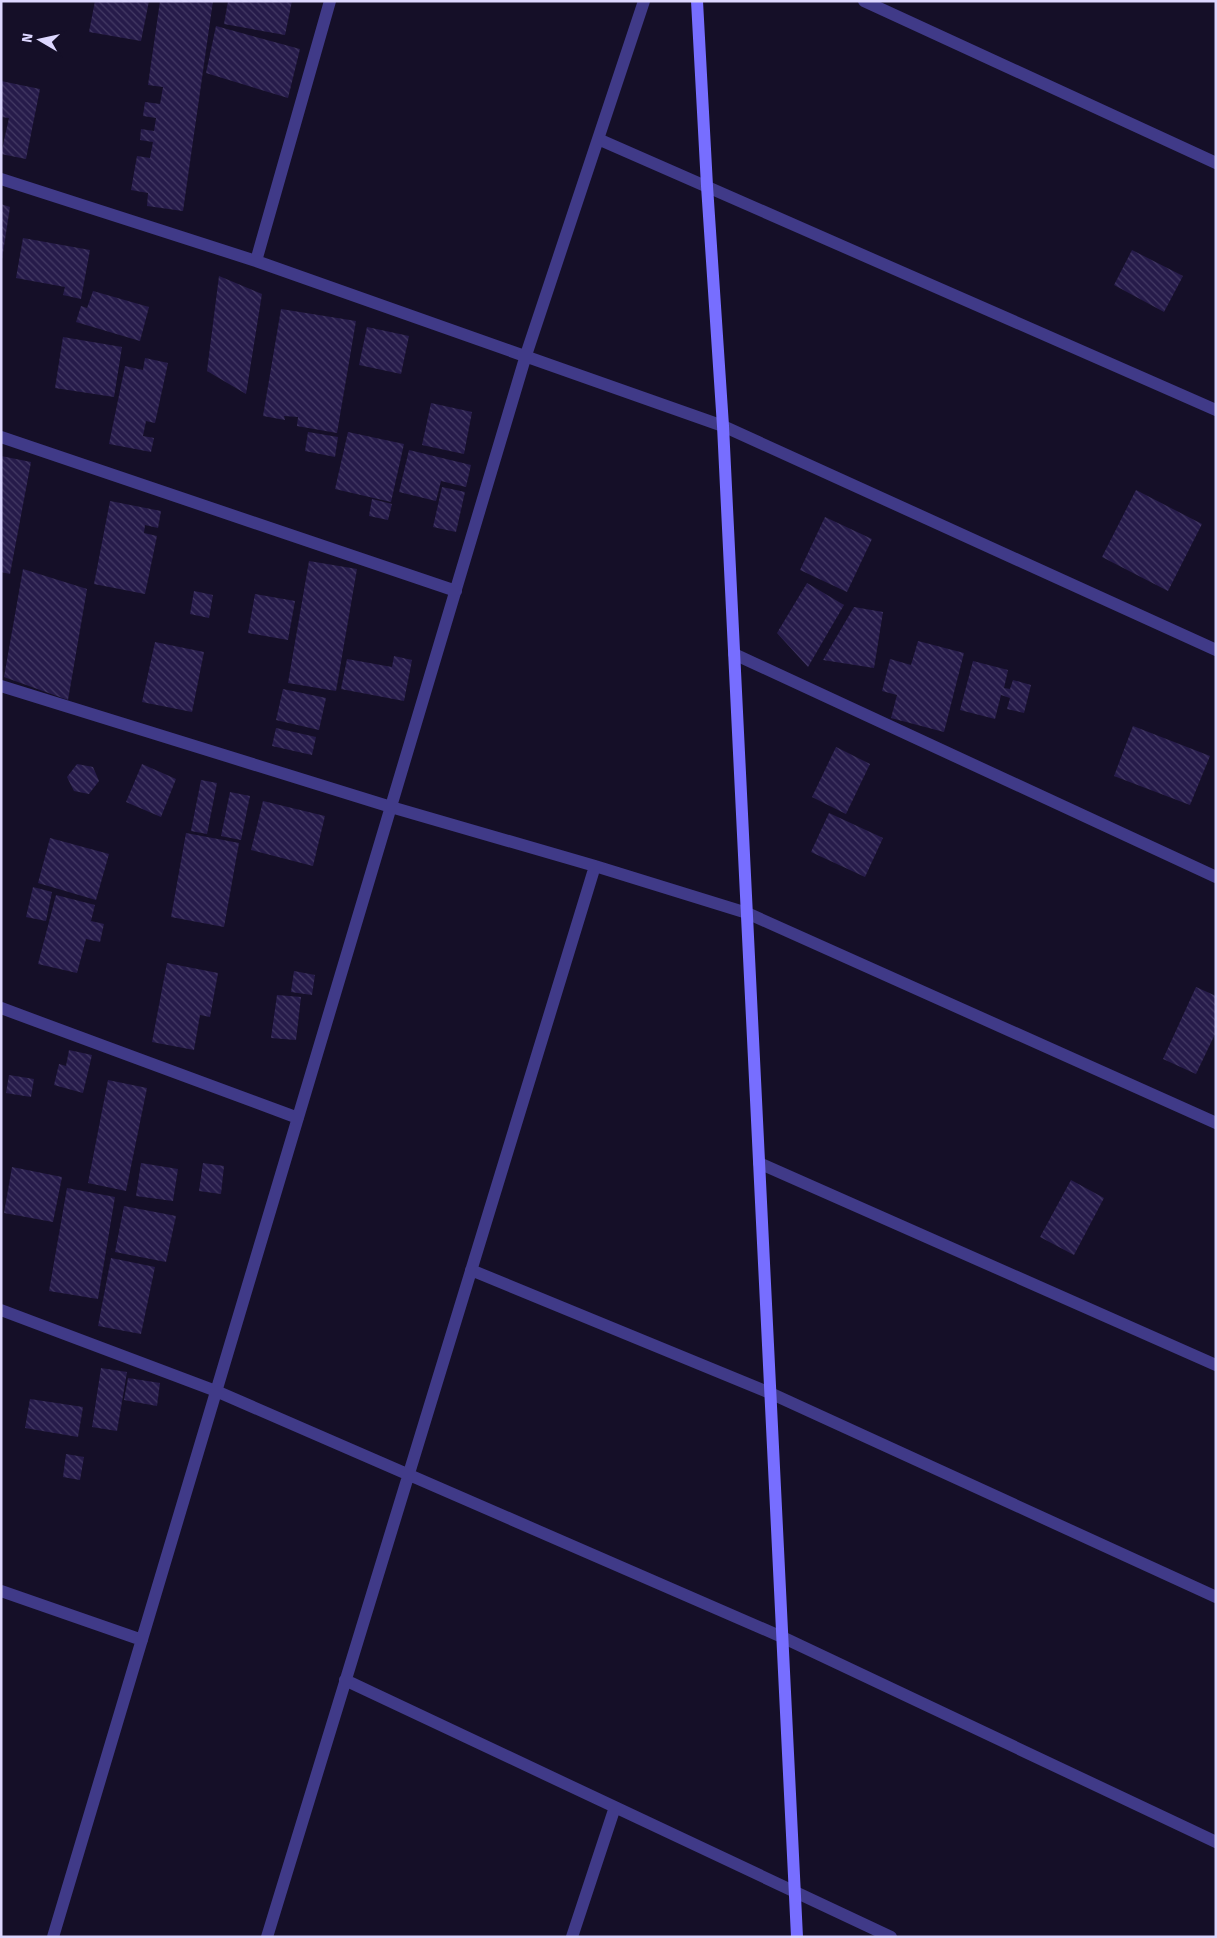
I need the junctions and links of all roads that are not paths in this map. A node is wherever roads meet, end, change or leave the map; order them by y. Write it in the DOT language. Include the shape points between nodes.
graph roads {
  1 [pos="330,1"];
  2 [pos="644,1"];
  3 [pos="697,1"];
  4 [pos="864,1"];
  5 [pos="598,139"];
  6 [pos="1216,163"];
  7 [pos="1,179"];
  8 [pos="707,186"];
  9 [pos="256,261"];
  10 [pos="526,356"];
  11 [pos="1216,410"];
  12 [pos="723,426"];
  13 [pos="1,437"];
  14 [pos="456,591"];
  15 [pos="1216,650"];
  16 [pos="734,654"];
  17 [pos="1,686"];
  18 [pos="391,807"];
  19 [pos="595,866"];
  20 [pos="1216,877"];
  21 [pos="747,913"];
  22 [pos="1,1008"];
  23 [pos="298,1118"];
  24 [pos="1216,1123"];
  25 [pos="759,1163"];
  26 [pos="472,1270"];
  27 [pos="1,1310"];
  28 [pos="1216,1365"];
  29 [pos="216,1391"];
  30 [pos="770,1393"];
  31 [pos="408,1476"];
  32 [pos="1,1591"];
  33 [pos="1216,1597"];
  34 [pos="782,1638"];
  35 [pos="142,1640"];
  36 [pos="345,1680"];
  37 [pos="615,1807"];
  38 [pos="1216,1842"];
  39 [pos="795,1891"];
  40 [pos="53,1937"];
  41 [pos="267,1937"];
  42 [pos="572,1937"];
  43 [pos="797,1937"];
  44 [pos="891,1937"];
  1 -- 9 [label="street"];
  2 -- 5 [label="street"];
  3 -- 8 [label="street"];
  4 -- 6 [label="street"];
  5 -- 8 [label="street"];
  5 -- 10 [label="street"];
  7 -- 9 [label="street"];
  8 -- 11 [label="street"];
  8 -- 12 [label="street"];
  9 -- 10 [label="street"];
  10 -- 12 [label="street"];
  10 -- 14 [label="street"];
  12 -- 15 [label="street"];
  12 -- 16 [label="street"];
  13 -- 14 [label="street"];
  14 -- 18 [label="street"];
  16 -- 20 [label="street"];
  16 -- 21 [label="street"];
  17 -- 18 [label="street"];
  18 -- 19 [label="street"];
  18 -- 23 [label="street"];
  19 -- 21 [label="street"];
  19 -- 26 [label="street"];
  21 -- 24 [label="street"];
  21 -- 25 [label="street"];
  22 -- 23 [label="street"];
  23 -- 29 [label="street"];
  25 -- 28 [label="street"];
  25 -- 30 [label="street"];
  26 -- 30 [label="street"];
  26 -- 31 [label="street"];
  27 -- 29 [label="street"];
  29 -- 31 [label="street"];
  29 -- 35 [label="street"];
  30 -- 33 [label="street"];
  30 -- 34 [label="street"];
  31 -- 34 [label="street"];
  31 -- 36 [label="street"];
  32 -- 35 [label="street"];
  34 -- 38 [label="street"];
  34 -- 39 [label="street"];
  35 -- 40 [label="street"];
  36 -- 37 [label="street"];
  36 -- 41 [label="street"];
  37 -- 39 [label="street"];
  37 -- 42 [label="street"];
  39 -- 43 [label="street"];
  39 -- 44 [label="street"];
}
